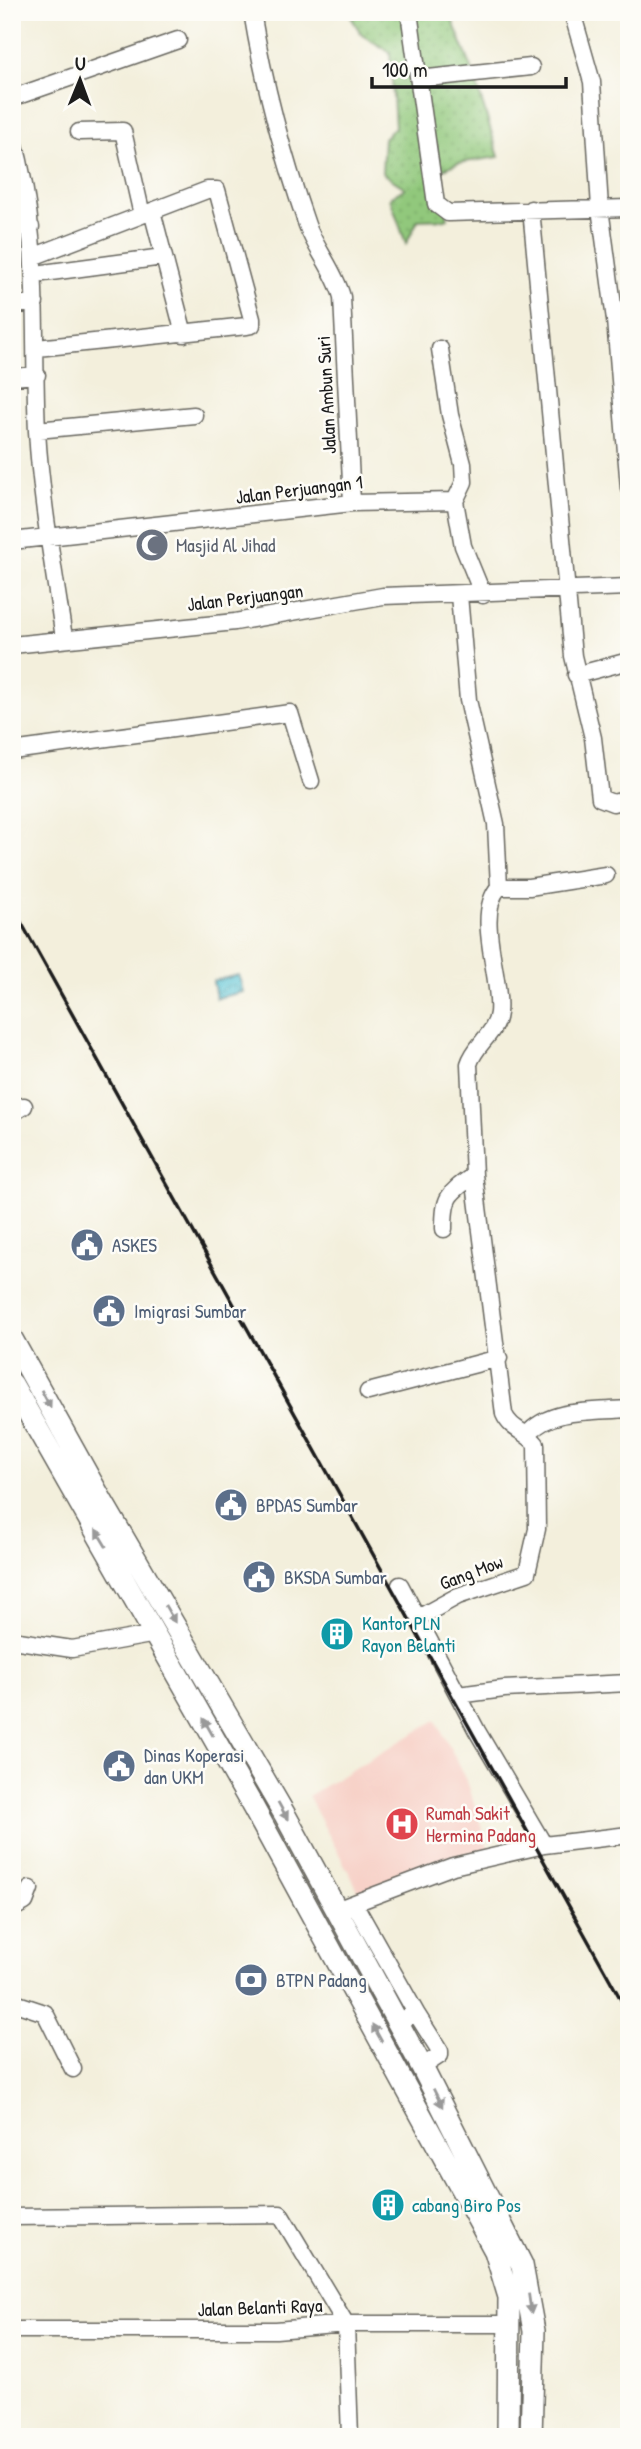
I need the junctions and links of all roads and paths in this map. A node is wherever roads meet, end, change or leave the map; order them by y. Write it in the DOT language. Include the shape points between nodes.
graph roads {
  1 [pos="252,12"];
  2 [pos="409,12"];
  3 [pos="572,12"];
  4 [pos="178,40"];
  5 [pos="531,67"];
  6 [pos="419,79"];
  7 [pos="12,98"];
  8 [pos="79,132"];
  9 [pos="12,134"];
  10 [pos="600,208"];
  11 [pos="629,208"];
  12 [pos="531,209"];
  13 [pos="147,213"];
  14 [pos="12,227"];
  15 [pos="31,227"];
  16 [pos="35,256"];
  17 [pos="163,257"];
  18 [pos="36,274"];
  19 [pos="35,303"];
  20 [pos="12,305"];
  21 [pos="184,334"];
  22 [pos="37,348"];
  23 [pos="440,349"];
  24 [pos="37,375"];
  25 [pos="12,377"];
  26 [pos="194,415"];
  27 [pos="37,430"];
  28 [pos="629,488"];
  29 [pos="455,501"];
  30 [pos="352,503"];
  31 [pos="50,537"];
  32 [pos="12,541"];
  33 [pos="629,587"];
  34 [pos="566,592"];
  35 [pos="459,595"];
  36 [pos="483,595"];
  37 [pos="64,638"];
  38 [pos="12,645"];
  39 [pos="629,660"];
  40 [pos="576,675"];
  41 [pos="12,751"];
  42 [pos="311,781"];
  43 [pos="629,799"];
  44 [pos="606,875"];
  45 [pos="499,887"];
  46 [pos="474,1175"];
  47 [pos="444,1229"];
  48 [pos="12,1339"];
  49 [pos="499,1358"];
  50 [pos="12,1384"];
  51 [pos="368,1392"];
  52 [pos="629,1409"];
  53 [pos="527,1435"];
  54 [pos="93,1506"];
  55 [pos="127,1560"];
  56 [pos="400,1585"];
  57 [pos="418,1618"];
  58 [pos="156,1634"];
  59 [pos="12,1640"];
  60 [pos="629,1683"];
  61 [pos="458,1695"];
  62 [pos="243,1740"];
  63 [pos="222,1752"];
  64 [pos="629,1835"];
  65 [pos="544,1844"];
  66 [pos="30,1889"];
  67 [pos="346,1908"];
  68 [pos="12,1909"];
  69 [pos="12,2002"];
  70 [pos="73,2069"];
  71 [pos="12,2217"];
  72 [pos="346,2324"];
  73 [pos="510,2324"];
  74 [pos="12,2330"];
  75 [pos="349,2437"];
  76 [pos="508,2437"];
  77 [pos="531,2437"];
  1 -- 30 [label="street, Jalan Ambun Suri" via="274,114 307,226 339,285"];
  2 -- 6 [label="street"];
  3 -- 10 [label="street" via="592,82"];
  4 -- 7 [label="street"];
  5 -- 6 [label="street"];
  6 -- 12 [label="street" via="440,210"];
  8 -- 13 [label="street" via="123,131"];
  9 -- 15 [label="street" via="25,177"];
  10 -- 11 [label="street"];
  10 -- 12 [label="street"];
  10 -- 28 [label="street"];
  12 -- 34 [label="street"];
  13 -- 16 [label="street"];
  13 -- 17 [label="street"];
  13 -- 21 [label="street" via="207,190 217,190 225,211 252,325"];
  14 -- 15 [label="street"];
  15 -- 16 [label="street"];
  16 -- 18 [label="street"];
  17 -- 18 [label="street"];
  17 -- 21 [label="street"];
  18 -- 19 [label="street"];
  19 -- 20 [label="street"];
  19 -- 22 [label="street"];
  21 -- 22 [label="street"];
  22 -- 24 [label="street"];
  23 -- 29 [label="street" via="463,464 464,482"];
  24 -- 25 [label="street"];
  24 -- 27 [label="street"];
  26 -- 27 [label="street"];
  27 -- 31 [label="street"];
  29 -- 30 [label="street, Jalan Perjuangan 1"];
  29 -- 36 [label="street" via="463,546"];
  30 -- 31 [label="street, Jalan Perjuangan 1"];
  31 -- 32 [label="street, Jalan Perjuangan 1"];
  31 -- 37 [label="street"];
  33 -- 34 [label="street, Jalan Perjuangan"];
  34 -- 36 [label="street, Jalan Perjuangan"];
  34 -- 40 [label="street"];
  35 -- 36 [label="street, Jalan Perjuangan"];
  35 -- 37 [label="street, Jalan Perjuangan" via="383,596 235,622"];
  35 -- 45 [label="street" via="468,700 496,824"];
  37 -- 38 [label="street, Jalan Perjuangan"];
  39 -- 40 [label="street"];
  40 -- 43 [label="street" via="593,738 600,798 612,803"];
  41 -- 42 [label="street" via="290,713"];
  44 -- 45 [label="street"];
  45 -- 46 [label="street" via="489,913 498,1013 470,1064"];
  46 -- 47 [label="street" via="450,1192"];
  46 -- 49 [label="street"];
  48 -- 54 [label="main road, one-way"];
  49 -- 51 [label="street"];
  49 -- 53 [label="street" via="504,1414 512,1427"];
  50 -- 54 [label="main road"];
  52 -- 53 [label="street" via="554,1416 542,1420"];
  53 -- 57 [label="street, Gang Mow" via="537,1452 537,1530 529,1570 458,1596"];
  54 -- 55 [label="main road"];
  55 -- 58 [label="main road"];
  55 -- 62 [label="main road, one-way"];
  56 -- 57 [label="street"];
  57 -- 61 [label="street"];
  58 -- 59 [label="street" via="72,1648"];
  63 -- 58 [label="main road, one-way"];
  60 -- 61 [label="street"];
  61 -- 65 [label="street"];
  62 -- 63 [label="main road"];
  62 -- 67 [label="main road, one-way"];
  73 -- 63 [label="main road, one-way" via="509,2297 495,2251"];
  64 -- 65 [label="street"];
  65 -- 67 [label="street" via="453,1866"];
  66 -- 68 [label="street" via="22,1906"];
  67 -- 77 [label="main road, one-way" via="407,2018 422,2067 522,2265 534,2331"];
  69 -- 70 [label="street" via="45,2013"];
  71 -- 72 [label="street" via="280,2214"];
  72 -- 73 [label="street, Jalan Belanti Raya"];
  72 -- 74 [label="street, Jalan Belanti Raya" via="276,2330"];
  72 -- 75 [label="street"];
  73 -- 76 [label="main road"];
}
